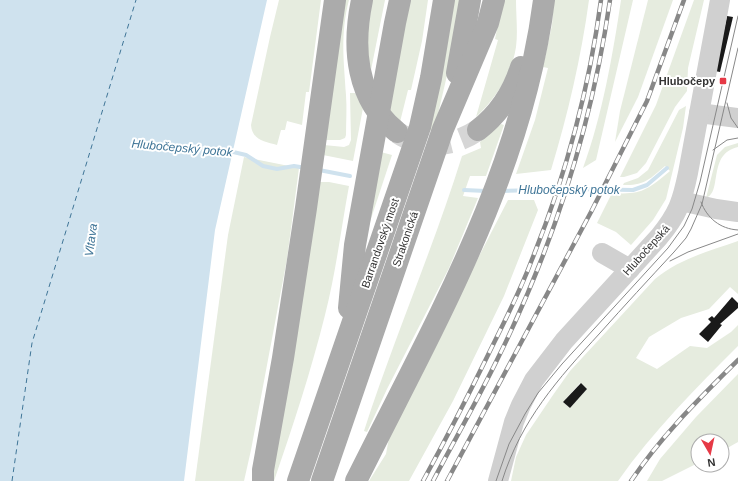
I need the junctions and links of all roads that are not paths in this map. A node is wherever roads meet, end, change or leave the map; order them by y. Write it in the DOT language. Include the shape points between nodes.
graph roads {
  1 [pos="334,0"];
  2 [pos="362,0"];
  3 [pos="400,0"];
  4 [pos="444,0"];
  5 [pos="470,0"];
  6 [pos="494,0"];
  7 [pos="528,0"];
  8 [pos="536,0"];
  9 [pos="544,0"];
  10 [pos="720,0"];
  11 [pos="522,65"];
  12 [pos="699,113"];
  13 [pos="738,118"];
  14 [pos="442,129"];
  15 [pos="478,130"];
  16 [pos="397,132"];
  17 [pos="681,201"];
  18 [pos="738,212"];
  19 [pos="602,253"];
  20 [pos="630,268"];
  21 [pos="347,337"];
  22 [pos="263,481"];
  23 [pos="298,481"];
  24 [pos="322,481"];
  25 [pos="356,481"];
  26 [pos="498,481"];
  1 -- 22 [label="main road" via="306,208"];
  2 -- 16 [label="main road" via="356,37 361,73 371,102 384,121"];
  3 -- 21 [label="main road" via="359,216"];
  4 -- 21 [label="main road, Barrandovský most" via="420,127"];
  5 -- 14 [label="main road" via="455,82"];
  6 -- 14 [label="main road, Strakonická" via="486,29"];
  7 -- 11 [label="main road"];
  8 -- 11 [label="main road"];
  9 -- 25 [label="main road" via="534,58 511,145 488,209 445,304"];
  10 -- 12 [label="street, Hlubočepská"];
  11 -- 15 [label="main road" via="508,97 495,115"];
  12 -- 13 [label="street"];
  12 -- 17 [label="street, Hlubočepská"];
  14 -- 24 [label="main road, Strakonická"];
  17 -- 18 [label="street"];
  17 -- 20 [label="street, Hlubočepská" via="670,224"];
  19 -- 20 [label="street"];
  20 -- 26 [label="street, Hlubočepská" via="564,341 527,392 514,422"];
  21 -- 23 [label="main road, Barrandovský most"];
}
